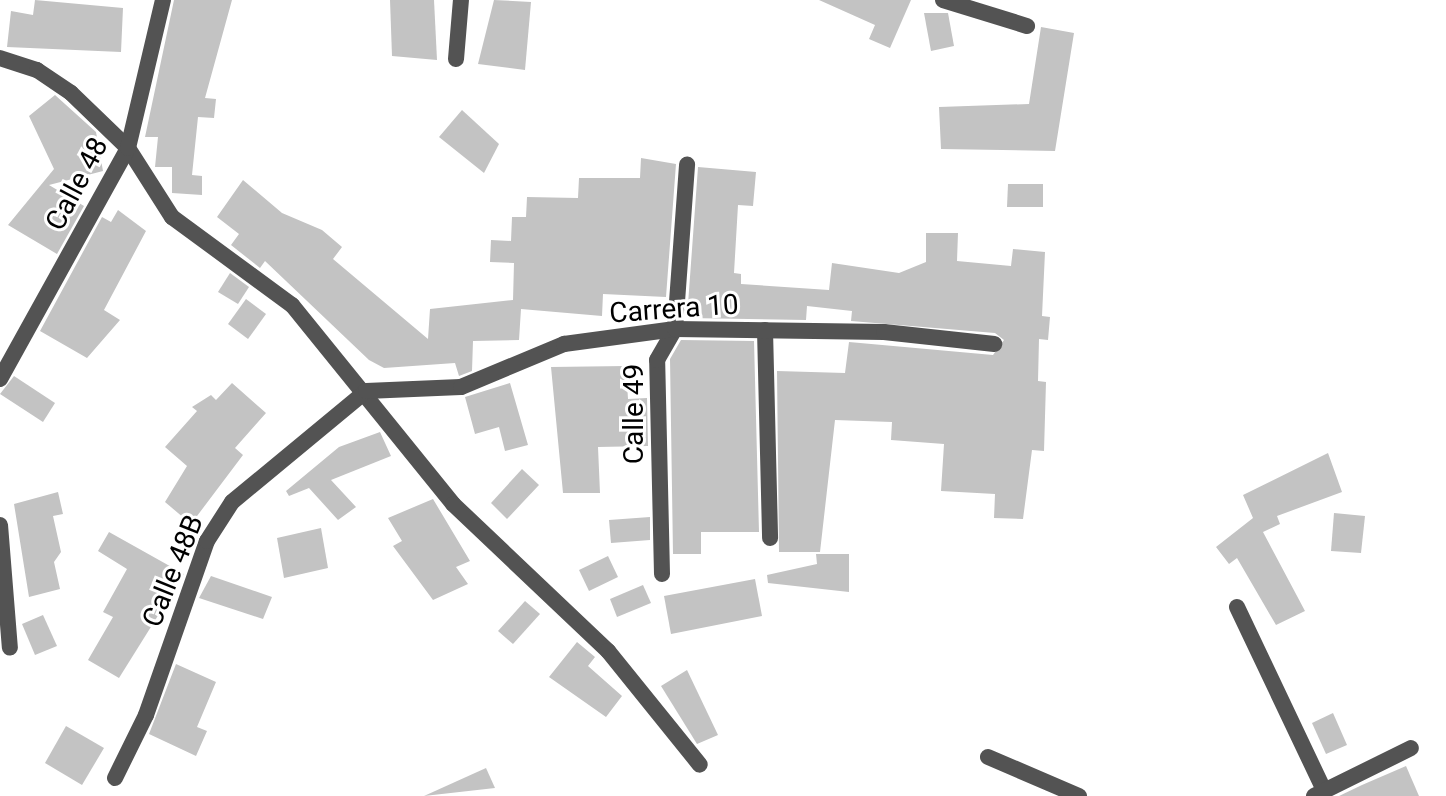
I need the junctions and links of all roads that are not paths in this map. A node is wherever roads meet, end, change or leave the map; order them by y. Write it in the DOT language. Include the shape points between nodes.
graph roads {
  1 [pos="163,0"];
  2 [pos="461,0"];
  3 [pos="943,0"];
  4 [pos="1027,26"];
  5 [pos="0,58"];
  6 [pos="456,59"];
  7 [pos="128,148"];
  8 [pos="687,164"];
  9 [pos="675,329"];
  10 [pos="765,330"];
  11 [pos="994,344"];
  12 [pos="0,379"];
  13 [pos="366,391"];
  14 [pos="0,525"];
  15 [pos="770,538"];
  16 [pos="662,574"];
  17 [pos="1237,607"];
  18 [pos="10,648"];
  19 [pos="1411,748"];
  20 [pos="988,757"];
  21 [pos="700,765"];
  22 [pos="115,778"];
  23 [pos="1319,793"];
  24 [pos="1079,796"];
  1 -- 7 [label="street, Calle 48"];
  2 -- 6 [label="street"];
  3 -- 4 [label="street"];
  5 -- 7 [label="street" via="37,70 71,93"];
  7 -- 12 [label="street, Calle 48"];
  7 -- 13 [label="street" via="172,217 292,305"];
  8 -- 9 [label="street, Calle 49"];
  9 -- 10 [label="street, Carrera 10"];
  9 -- 13 [label="street, Carrera 10" via="564,344 461,387"];
  9 -- 16 [label="street, Calle 49" via="657,360"];
  10 -- 11 [label="street, Carrera 10"];
  10 -- 15 [label="street"];
  13 -- 21 [label="street" via="453,504 608,651"];
  13 -- 22 [label="street, Calle 48B" via="224,515"];
  14 -- 18 [label="street"];
  17 -- 23 [label="street"];
  19 -- 23 [label="street"];
  20 -- 24 [label="street"];
}
